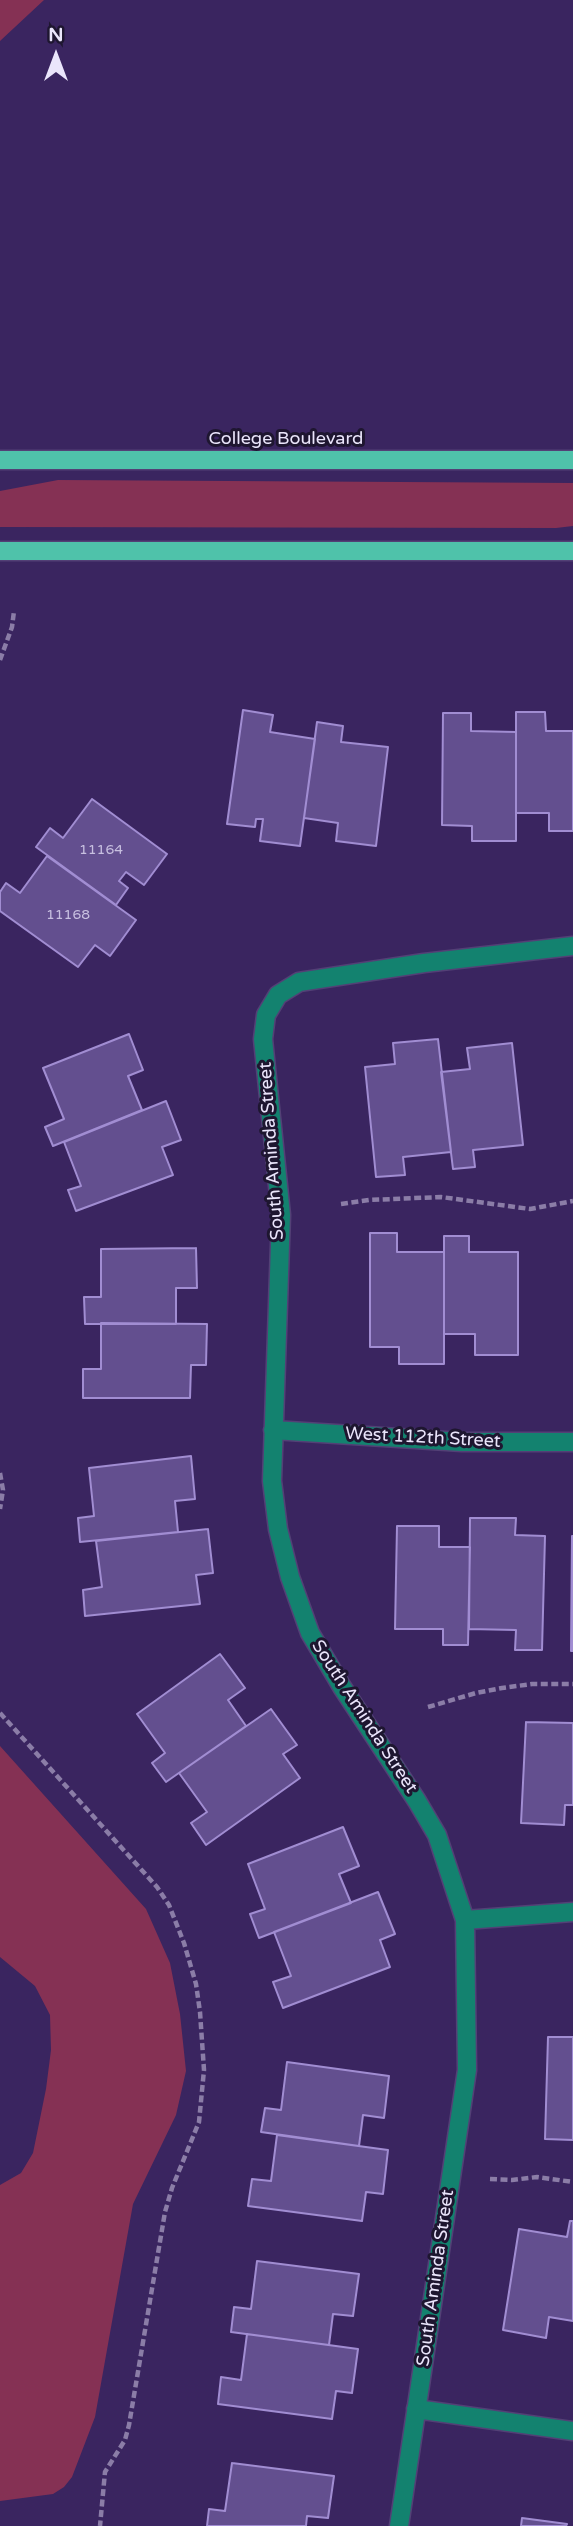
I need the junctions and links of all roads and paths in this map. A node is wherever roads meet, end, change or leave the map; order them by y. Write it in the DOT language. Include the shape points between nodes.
graph roads {
  1 [pos="0,460"];
  2 [pos="573,460"];
  3 [pos="0,551"];
  4 [pos="573,551"];
  5 [pos="15,611"];
  6 [pos="0,660"];
  7 [pos="573,946"];
  8 [pos="573,1201"];
  9 [pos="341,1204"];
  10 [pos="273,1430"];
  11 [pos="573,1442"];
  12 [pos="0,1473"];
  13 [pos="0,1509"];
  14 [pos="573,1685"];
  15 [pos="429,1707"];
  16 [pos="0,1713"];
  17 [pos="573,1912"];
  18 [pos="465,1920"];
  19 [pos="490,2179"];
  20 [pos="573,2182"];
  21 [pos="416,2409"];
  22 [pos="573,2431"];
  23 [pos="100,2526"];
  24 [pos="399,2526"];
  1 -- 2 [label="main road, College Boulevard"];
  3 -- 4 [label="main road"];
  5 -- 6 [label="path"];
  7 -- 10 [label="street, South Aminda Street" via="299,982 278,995 266,1015 263,1039 281,1215"];
  8 -- 9 [label="path" via="530,1209 441,1197"];
  10 -- 11 [label="street, West 112th Street" via="462,1442"];
  10 -- 18 [label="street, South Aminda Street" via="272,1481 278,1529 310,1633 437,1835"];
  12 -- 13 [label="path"];
  14 -- 15 [label="path" via="502,1688"];
  16 -- 23 [label="path" via="157,1887 187,1950 200,2011 204,2070 198,2122 165,2211 130,2425 105,2472"];
  17 -- 18 [label="street"];
  18 -- 21 [label="street, South Aminda Street" via="467,2070"];
  19 -- 20 [label="path" via="537,2177"];
  21 -- 22 [label="street"];
  21 -- 24 [label="street, South Aminda Street"];
}
